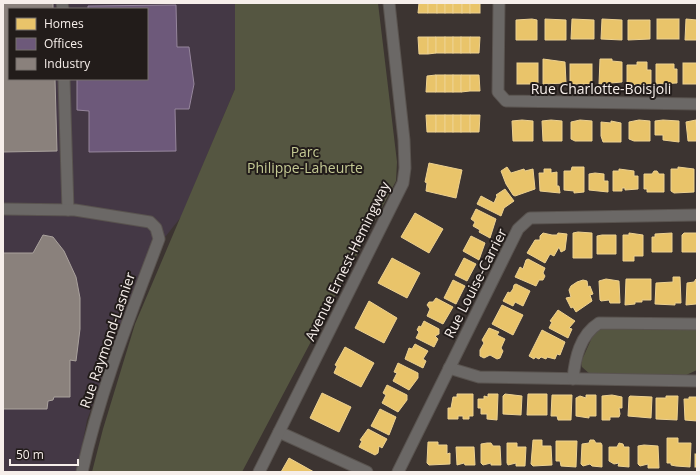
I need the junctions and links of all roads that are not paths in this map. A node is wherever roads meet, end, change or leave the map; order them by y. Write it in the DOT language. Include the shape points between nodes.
graph roads {
  1 [pos="389,3"];
  2 [pos="499,3"];
  3 [pos="64,80"];
  4 [pos="697,104"];
  5 [pos="3,209"];
  6 [pos="68,210"];
  7 [pos="697,215"];
  8 [pos="697,324"];
  9 [pos="449,368"];
  10 [pos="573,379"];
  11 [pos="697,381"];
  12 [pos="279,432"];
  13 [pos="82,472"];
  14 [pos="259,472"];
  15 [pos="367,472"];
  16 [pos="398,472"];
  1 -- 12 [label="street, Avenue Ernest-Hemingway" via="404,140 403,183"];
  2 -- 4 [label="street, Rue Charlotte-Boisjoli" via="498,92 506,102"];
  3 -- 6 [label="street"];
  5 -- 6 [label="street"];
  6 -- 13 [label="street, Rue Raymond-Lasnier" via="150,222 156,228 159,239 115,356 91,432"];
  7 -- 9 [label="street, Rue Louise-Carrier" via="530,218 518,229"];
  8 -- 10 [label="street" via="599,323 591,328 576,356"];
  9 -- 10 [label="street" via="479,377"];
  9 -- 16 [label="street, Rue Louise-Carrier"];
  10 -- 11 [label="street"];
  12 -- 14 [label="street, Avenue Ernest-Hemingway"];
  12 -- 15 [label="street"];
}
